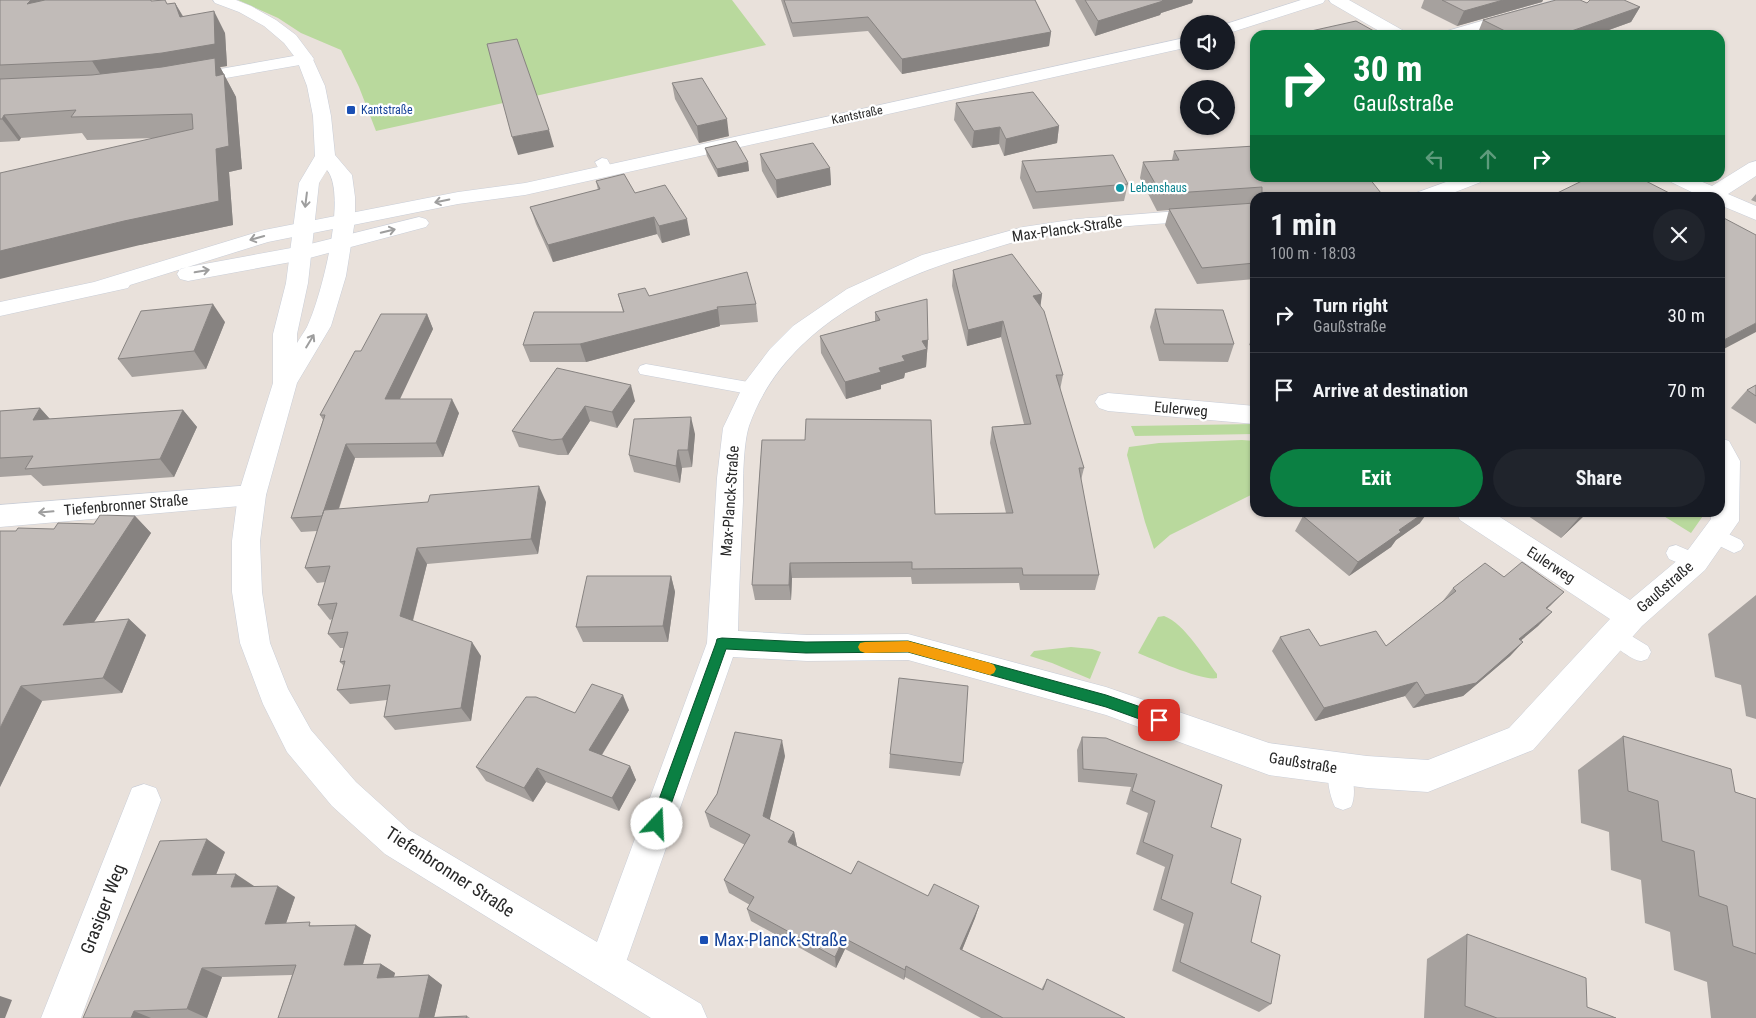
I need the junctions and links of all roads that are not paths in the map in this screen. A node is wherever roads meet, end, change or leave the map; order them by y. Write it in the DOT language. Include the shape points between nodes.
graph roads {
  1 [pos="222,0"];
  2 [pos="1317,0"];
  3 [pos="1337,0"];
  4 [pos="1566,0"];
  5 [pos="1235,26"];
  6 [pos="1389,30"];
  7 [pos="1471,30"];
  8 [pos="1180,44"];
  9 [pos="305,59"];
  10 [pos="165,83"];
  11 [pos="325,156"];
  12 [pos="1756,167"];
  13 [pos="1463,182"];
  14 [pos="1687,182"];
  15 [pos="525,189"];
  16 [pos="1436,192"];
  17 [pos="1710,192"];
  18 [pos="1717,192"];
  19 [pos="1725,199"];
  20 [pos="1250,211"];
  21 [pos="1756,214"];
  22 [pos="345,220"];
  23 [pos="304,228"];
  24 [pos="341,243"];
  25 [pos="302,252"];
  26 [pos="102,286"];
  27 [pos="0,309"];
  28 [pos="646,370"];
  29 [pos="285,383"];
  30 [pos="754,389"];
  31 [pos="1108,402"];
  32 [pos="1250,415"];
  33 [pos="1725,458"];
  34 [pos="252,495"];
  35 [pos="0,516"];
  36 [pos="1476,517"];
  37 [pos="1623,626"];
  38 [pos="722,643"];
  39 [pos="1641,652"];
  40 [pos="1339,768"];
  41 [pos="144,800"];
  42 [pos="1343,800"];
  43 [pos="606,969"];
  44 [pos="61,1018"];
  45 [pos="687,1018"];
  1 -- 9 [label="street" via="270,23 290,39"];
  2 -- 5 [label="street"];
  3 -- 6 [label="street"];
  4 -- 7 [label="street" via="1557,6"];
  8 -- 15 [label="street, Kantstraße" via="604,166"];
  9 -- 10 [label="street"];
  9 -- 11 [label="street" via="316,86"];
  11 -- 22 [label="street, Tiefenbronner Straße" via="342,175"];
  11 -- 23 [label="street, Tiefenbronner Straße, one-way" via="308,183"];
  12 -- 18 [label="street"];
  13 -- 16 [label="street"];
  14 -- 17 [label="street"];
  15 -- 22 [label="street, Kantstraße, one-way" via="458,198"];
  24 -- 15 [label="street, Kantstraße, one-way" via="461,213"];
  19 -- 21 [label="street"];
  20 -- 30 [label="street, Max-Planck-Straße" via="1077,225 1023,233 930,260 855,294 801,332 778,355"];
  22 -- 23 [label="street, Kantstraße"];
  22 -- 24 [label="street, Tiefenbronner Straße"];
  23 -- 25 [label="street, Tiefenbronner Straße"];
  23 -- 26 [label="street, Kantstraße, one-way" via="264,236"];
  24 -- 25 [label="street, Kantstraße"];
  29 -- 24 [label="street, Tiefenbronner Straße, one-way" via="319,326 335,276"];
  26 -- 25 [label="street, Kantstraße, one-way" via="194,273"];
  25 -- 29 [label="street, Tiefenbronner Straße" via="285,334"];
  26 -- 27 [label="street, Kantstraße"];
  28 -- 30 [label="lane" via="684,381"];
  29 -- 34 [label="street, Tiefenbronner Straße"];
  30 -- 38 [label="street, Max-Planck-Straße" via="736,428 730,478"];
  31 -- 32 [label="street, Eulerweg"];
  33 -- 37 [label="street, Gaußstraße" via="1724,540 1685,557"];
  34 -- 35 [label="street, Tiefenbronner Straße, one-way"];
  34 -- 43 [label="street, Tiefenbronner Straße" via="246,541 247,592 255,643 274,694 299,741 344,794 397,842"];
  36 -- 37 [label="street, Eulerweg"];
  37 -- 39 [label="lane"];
  37 -- 40 [label="street, Gaußstraße" via="1521,739 1428,776"];
  38 -- 40 [label="street, Gaußstraße" via="806,648 908,646 1106,701 1162,713 1269,759"];
  38 -- 43 [label="street, Max-Planck-Straße"];
  40 -- 42 [label="lane"];
  41 -- 44 [label="street, Grasiger Weg"];
  43 -- 45 [label="street, Tiefenbronner Straße"];
}
